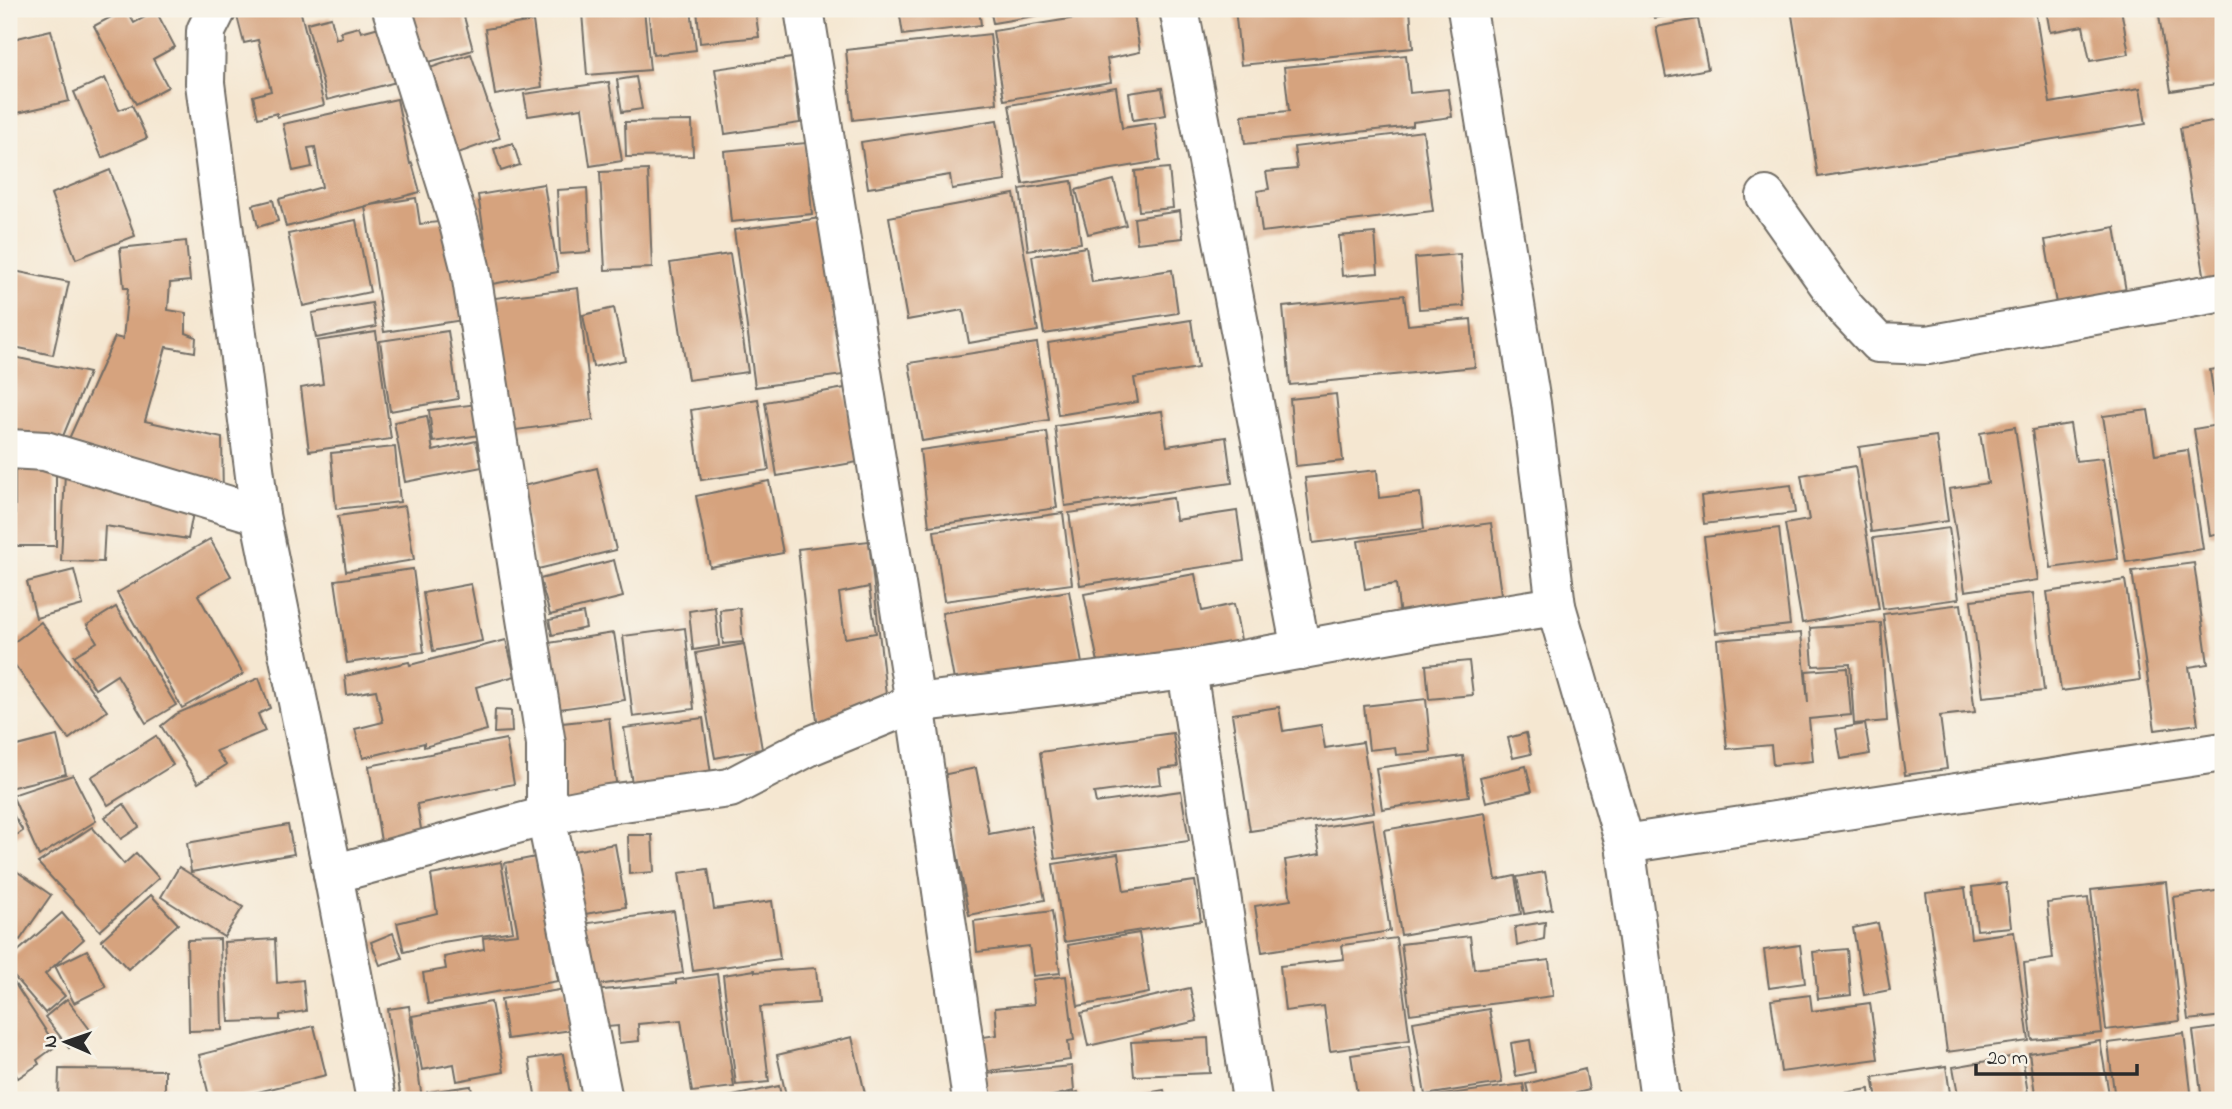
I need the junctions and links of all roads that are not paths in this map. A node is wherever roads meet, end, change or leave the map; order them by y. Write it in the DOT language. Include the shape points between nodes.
graph roads {
  1 [pos="217,9"];
  2 [pos="392,9"];
  3 [pos="804,9"];
  4 [pos="1179,9"];
  5 [pos="1467,9"];
  6 [pos="1766,196"];
  7 [pos="2223,292"];
  8 [pos="9,449"];
  9 [pos="260,515"];
  10 [pos="1556,606"];
  11 [pos="1301,650"];
  12 [pos="1187,670"];
  13 [pos="915,703"];
  14 [pos="2223,752"];
  15 [pos="546,816"];
  16 [pos="1625,844"];
  17 [pos="333,874"];
  18 [pos="376,1100"];
  19 [pos="603,1100"];
  20 [pos="972,1100"];
  21 [pos="1252,1100"];
  22 [pos="1660,1100"];
  1 -- 9 [label="street" via="206,31 205,83"];
  2 -- 15 [label="street" via="470,267 546,744"];
  3 -- 13 [label="street"];
  4 -- 11 [label="street"];
  5 -- 10 [label="street" via="1531,403"];
  6 -- 7 [label="street" via="1846,309 1878,343 1928,345"];
  8 -- 9 [label="street" via="45,451"];
  9 -- 17 [label="street"];
  10 -- 11 [label="street"];
  10 -- 16 [label="street"];
  11 -- 12 [label="street"];
  12 -- 13 [label="street"];
  12 -- 21 [label="street"];
  13 -- 15 [label="street" via="810,746 730,788"];
  13 -- 20 [label="street"];
  14 -- 16 [label="street"];
  15 -- 17 [label="street"];
  15 -- 19 [label="street"];
  16 -- 22 [label="street"];
  17 -- 18 [label="street"];
}
